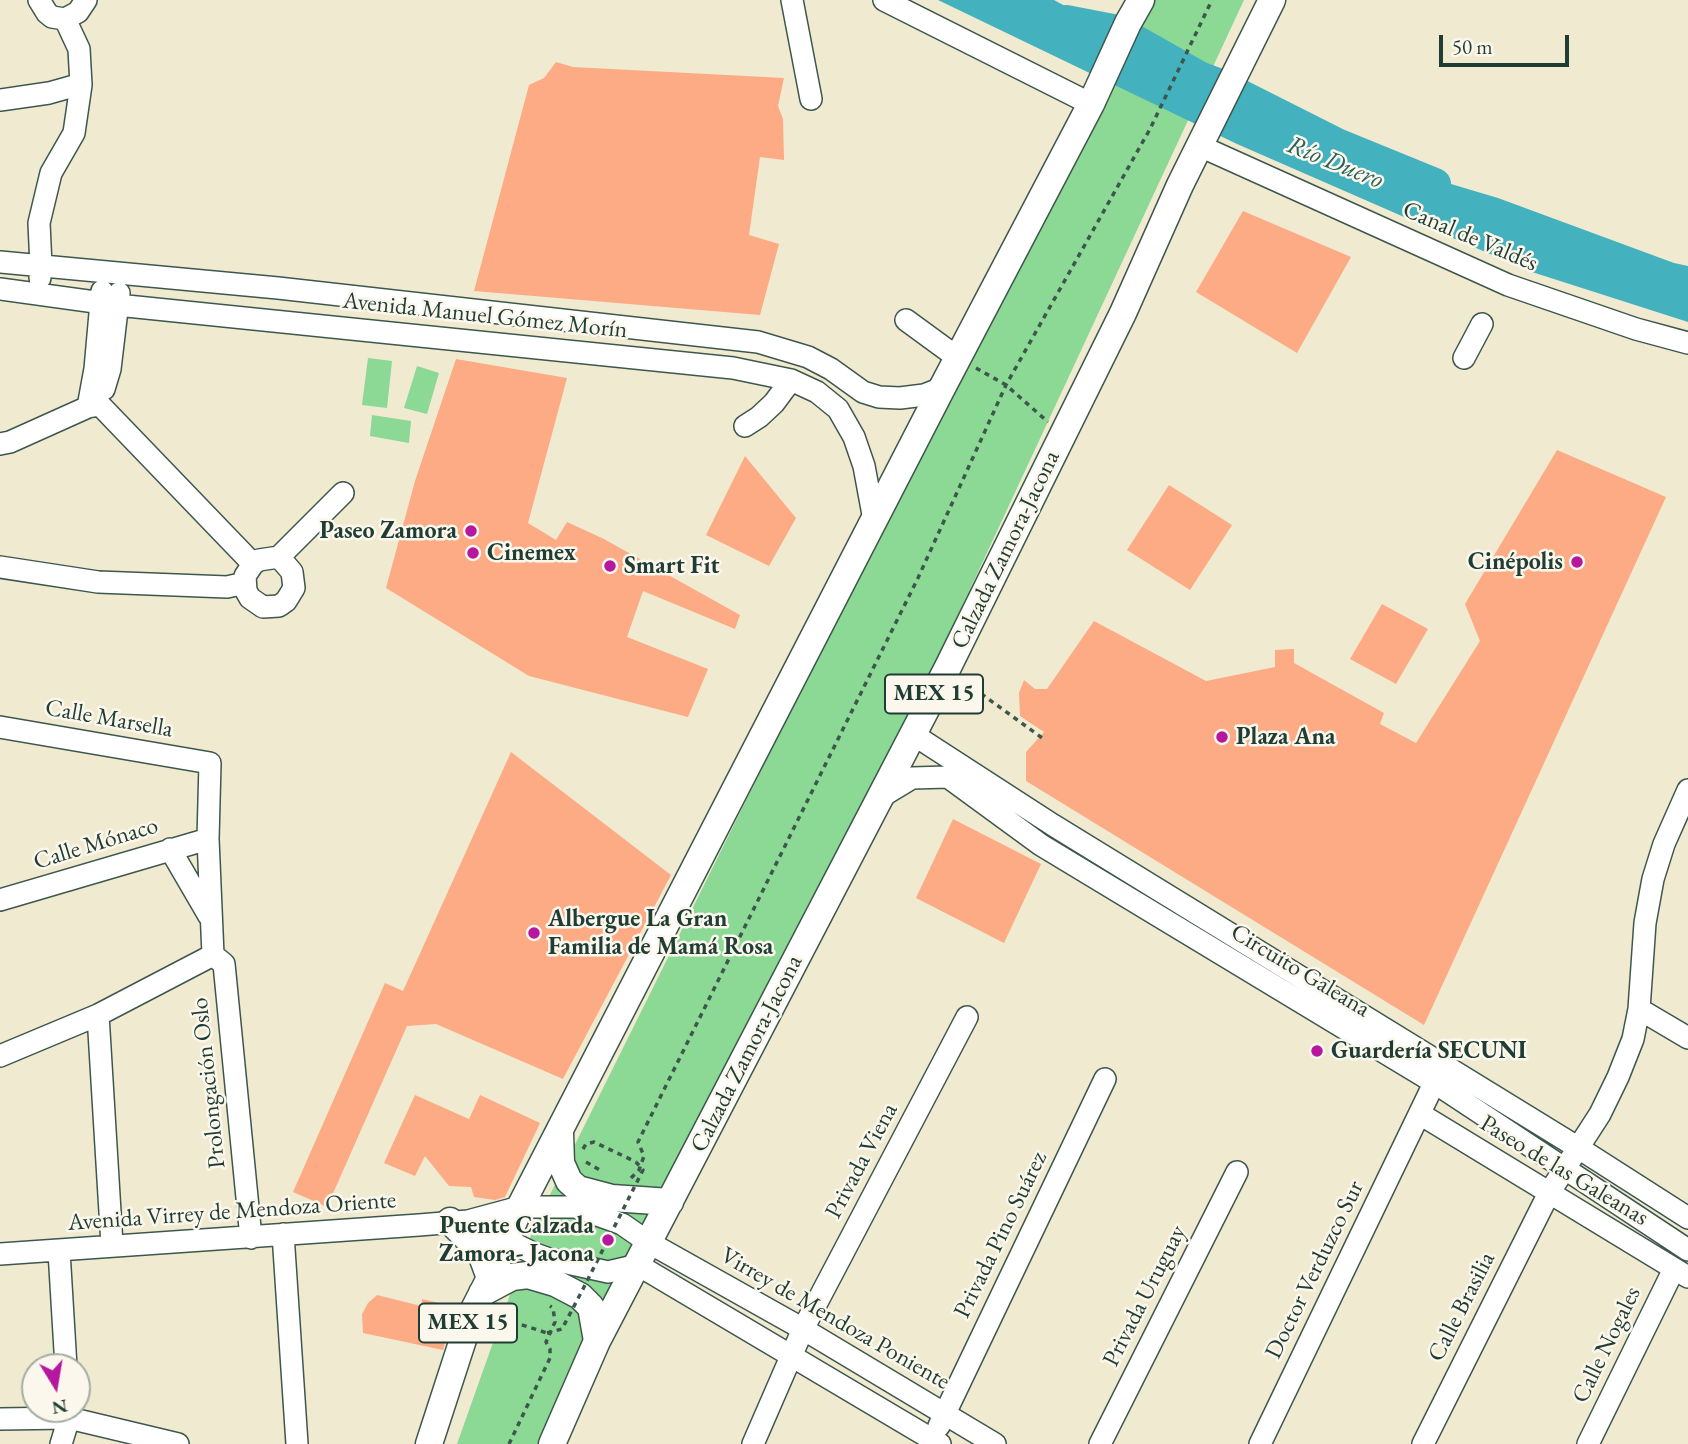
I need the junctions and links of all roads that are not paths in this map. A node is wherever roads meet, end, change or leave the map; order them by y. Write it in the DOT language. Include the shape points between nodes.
graph roads {
  1 [pos="39,0"];
  2 [pos="86,0"];
  3 [pos="792,0"];
  4 [pos="884,0"];
  5 [pos="1140,0"];
  6 [pos="1272,0"];
  7 [pos="65,19"];
  8 [pos="81,84"];
  9 [pos="1094,97"];
  10 [pos="811,99"];
  11 [pos="0,100"];
  12 [pos="1202,141"];
  13 [pos="0,262"];
  14 [pos="48,266"];
  15 [pos="112,273"];
  16 [pos="0,289"];
  17 [pos="44,294"];
  18 [pos="109,303"];
  19 [pos="906,320"];
  20 [pos="1482,324"];
  21 [pos="1688,343"];
  22 [pos="958,358"];
  23 [pos="1464,358"];
  24 [pos="791,380"];
  25 [pos="942,388"];
  26 [pos="94,406"];
  27 [pos="746,426"];
  28 [pos="0,444"];
  29 [pos="343,493"];
  30 [pos="874,520"];
  31 [pos="279,557"];
  32 [pos="0,567"];
  33 [pos="249,574"];
  34 [pos="0,727"];
  35 [pos="914,735"];
  36 [pos="210,763"];
  37 [pos="1688,790"];
  38 [pos="879,798"];
  39 [pos="1053,825"];
  40 [pos="208,839"];
  41 [pos="1041,845"];
  42 [pos="170,849"];
  43 [pos="0,900"];
  44 [pos="210,918"];
  45 [pos="218,960"];
  46 [pos="1639,1009"];
  47 [pos="98,1015"];
  48 [pos="967,1017"];
  49 [pos="1688,1038"];
  50 [pos="0,1056"];
  51 [pos="1439,1074"];
  52 [pos="1105,1079"];
  53 [pos="1418,1116"];
  54 [pos="560,1131"];
  55 [pos="1577,1147"];
  56 [pos="1564,1169"];
  57 [pos="1237,1172"];
  58 [pos="1549,1193"];
  59 [pos="670,1202"];
  60 [pos="520,1207"];
  61 [pos="1688,1218"];
  62 [pos="459,1221"];
  63 [pos="283,1234"];
  64 [pos="251,1237"];
  65 [pos="508,1239"];
  66 [pos="112,1245"];
  67 [pos="1688,1250"];
  68 [pos="58,1251"];
  69 [pos="0,1254"];
  70 [pos="643,1254"];
  71 [pos="1681,1273"];
  72 [pos="490,1291"];
  73 [pos="803,1329"];
  74 [pos="597,1341"];
  75 [pos="65,1353"];
  76 [pos="792,1355"];
  77 [pos="945,1413"];
  78 [pos="21,1417"];
  79 [pos="0,1419"];
  80 [pos="91,1419"];
  81 [pos="66,1423"];
  82 [pos="935,1443"];
  83 [pos="61,1444"];
  84 [pos="178,1444"];
  85 [pos="297,1444"];
  86 [pos="429,1444"];
  87 [pos="552,1444"];
  88 [pos="753,1444"];
  89 [pos="995,1444"];
  90 [pos="1100,1444"];
  91 [pos="1260,1444"];
  92 [pos="1423,1444"];
  93 [pos="1588,1444"];
  1 -- 7 [label="street" via="52,17"];
  2 -- 7 [label="street" via="78,12"];
  3 -- 10 [label="street"];
  4 -- 9 [label="street"];
  5 -- 9 [label="main road, MEX 15"];
  6 -- 12 [label="main road, Calzada Zamora-Jacona / MEX 15"];
  7 -- 8 [label="street" via="79,49"];
  8 -- 11 [label="street"];
  8 -- 14 [label="street" via="74,133 62,154 65,176"];
  9 -- 22 [label="main road, MEX 15"];
  12 -- 21 [label="street, Canal de Valdés" via="1508,285"];
  12 -- 35 [label="main road, Calzada Zamora-Jacona / MEX 15" via="1123,313"];
  13 -- 14 [label="street, Avenida Manuel Gómez Morín"];
  14 -- 15 [label="street, Avenida Manuel Gómez Morín"];
  14 -- 17 [label="street"];
  15 -- 18 [label="street"];
  15 -- 25 [label="street, Avenida Manuel Gómez Morín" via="758,342 808,357 863,392 880,397 924,395"];
  16 -- 17 [label="street, Avenida Manuel Gómez Morín"];
  17 -- 18 [label="street, Avenida Manuel Gómez Morín"];
  18 -- 24 [label="street, Avenida Manuel Gómez Morín" via="733,368"];
  18 -- 26 [label="street" via="95,369"];
  19 -- 22 [label="street"];
  20 -- 23 [label="street"];
  22 -- 25 [label="main road, MEX 15"];
  24 -- 27 [label="street" via="774,403"];
  24 -- 30 [label="street, Avenida Manuel Gómez Morín" via="838,409 864,466"];
  25 -- 30 [label="main road, MEX 15"];
  26 -- 28 [label="street"];
  26 -- 33 [label="street"];
  29 -- 31 [label="street"];
  30 -- 54 [label="main road, MEX 15"];
  31 -- 33 [label="street" via="259,560"];
  31 -- 33 [label="street" via="294,580 286,601 271,608 250,598"];
  32 -- 33 [label="street" via="98,582 226,587"];
  34 -- 36 [label="street, Calle Marsella"];
  35 -- 38 [label="main road, Calzada Zamora-Jacona / MEX 15"];
  35 -- 39 [label="street, Circuito Galeana"];
  36 -- 40 [label="street, Prolongación Oslo"];
  37 -- 46 [label="street, Calle Brasilia" via="1653,880"];
  38 -- 41 [label="street, Circuito Galeana" via="912,778 947,778"];
  38 -- 59 [label="main road, Calzada Zamora-Jacona / MEX 15"];
  39 -- 41 [label="street"];
  39 -- 51 [label="street, Circuito Galeana"];
  40 -- 42 [label="street, Calle Mónaco"];
  40 -- 44 [label="street, Prolongación Oslo"];
  41 -- 51 [label="street, Circuito Galeana"];
  42 -- 43 [label="street, Calle Mónaco"];
  42 -- 44 [label="street, Prolongación Oslo"];
  44 -- 45 [label="street, Prolongación Oslo"];
  45 -- 47 [label="street"];
  45 -- 64 [label="street, Prolongación Oslo"];
  46 -- 49 [label="street"];
  46 -- 55 [label="street, Calle Brasilia" via="1618,1077"];
  47 -- 50 [label="street"];
  47 -- 66 [label="street"];
  48 -- 73 [label="street, Privada Viena"];
  51 -- 53 [label="street, Doctor Verduzco Sur"];
  51 -- 55 [label="street, Circuito Galeana"];
  51 -- 56 [label="street, Circuito Galeana"];
  52 -- 77 [label="street, Privada Pino Suárez"];
  53 -- 58 [label="street, Paseo de las Galeanas"];
  53 -- 91 [label="street, Doctor Verduzco Sur"];
  54 -- 59 [label="main road" via="561,1163 578,1189 612,1198"];
  54 -- 60 [label="main road, MEX 15"];
  55 -- 56 [label="street, Calle Brasilia"];
  55 -- 61 [label="street, Circuito Galeana"];
  56 -- 58 [label="street, Calle Brasilia"];
  56 -- 67 [label="street, Circuito Galeana"];
  57 -- 90 [label="street, Privada Uruguay"];
  58 -- 71 [label="street, Paseo de las Galeanas"];
  58 -- 92 [label="street, Calle Brasilia"];
  59 -- 70 [label="main road, Calzada Zamora-Jacona / MEX 15"];
  60 -- 62 [label="street, Avenida Virrey de Mendoza Oriente"];
  60 -- 65 [label="main road, MEX 15"];
  60 -- 70 [label="street, Avenida Virrey de Mendoza Oriente" via="575,1207 622,1224"];
  62 -- 63 [label="street, Avenida Virrey de Mendoza Oriente"];
  62 -- 65 [label="street, Avenida Virrey de Mendoza Oriente"];
  62 -- 72 [label="main road" via="480,1251"];
  63 -- 64 [label="street, Avenida Virrey de Mendoza Oriente"];
  63 -- 85 [label="street"];
  64 -- 66 [label="street, Avenida Virrey de Mendoza Oriente"];
  65 -- 70 [label="street, Avenida Virrey de Mendoza Oriente" via="536,1254 608,1272"];
  65 -- 72 [label="main road, MEX 15"];
  66 -- 68 [label="street, Avenida Virrey de Mendoza Oriente"];
  68 -- 69 [label="street, Avenida Virrey de Mendoza Oriente"];
  68 -- 75 [label="street"];
  70 -- 73 [label="street, Virrey de Mendoza Poniente"];
  70 -- 74 [label="main road, MEX 15"];
  70 -- 76 [label="street"];
  71 -- 93 [label="street, Calle Nogales"];
  72 -- 74 [label="main road" via="512,1277 528,1275 555,1283 591,1307"];
  72 -- 86 [label="main road, MEX 15" via="471,1315"];
  73 -- 76 [label="street, Privada Viena"];
  73 -- 77 [label="street, Virrey de Mendoza Poniente"];
  74 -- 87 [label="main road, MEX 15"];
  76 -- 82 [label="street"];
  76 -- 88 [label="street, Privada Viena"];
  77 -- 82 [label="street, Privada Pino Suárez"];
  77 -- 89 [label="street, Virrey de Mendoza Poniente"];
  78 -- 79 [label="street"];
  80 -- 84 [label="street"];
  81 -- 83 [label="street"];
}
